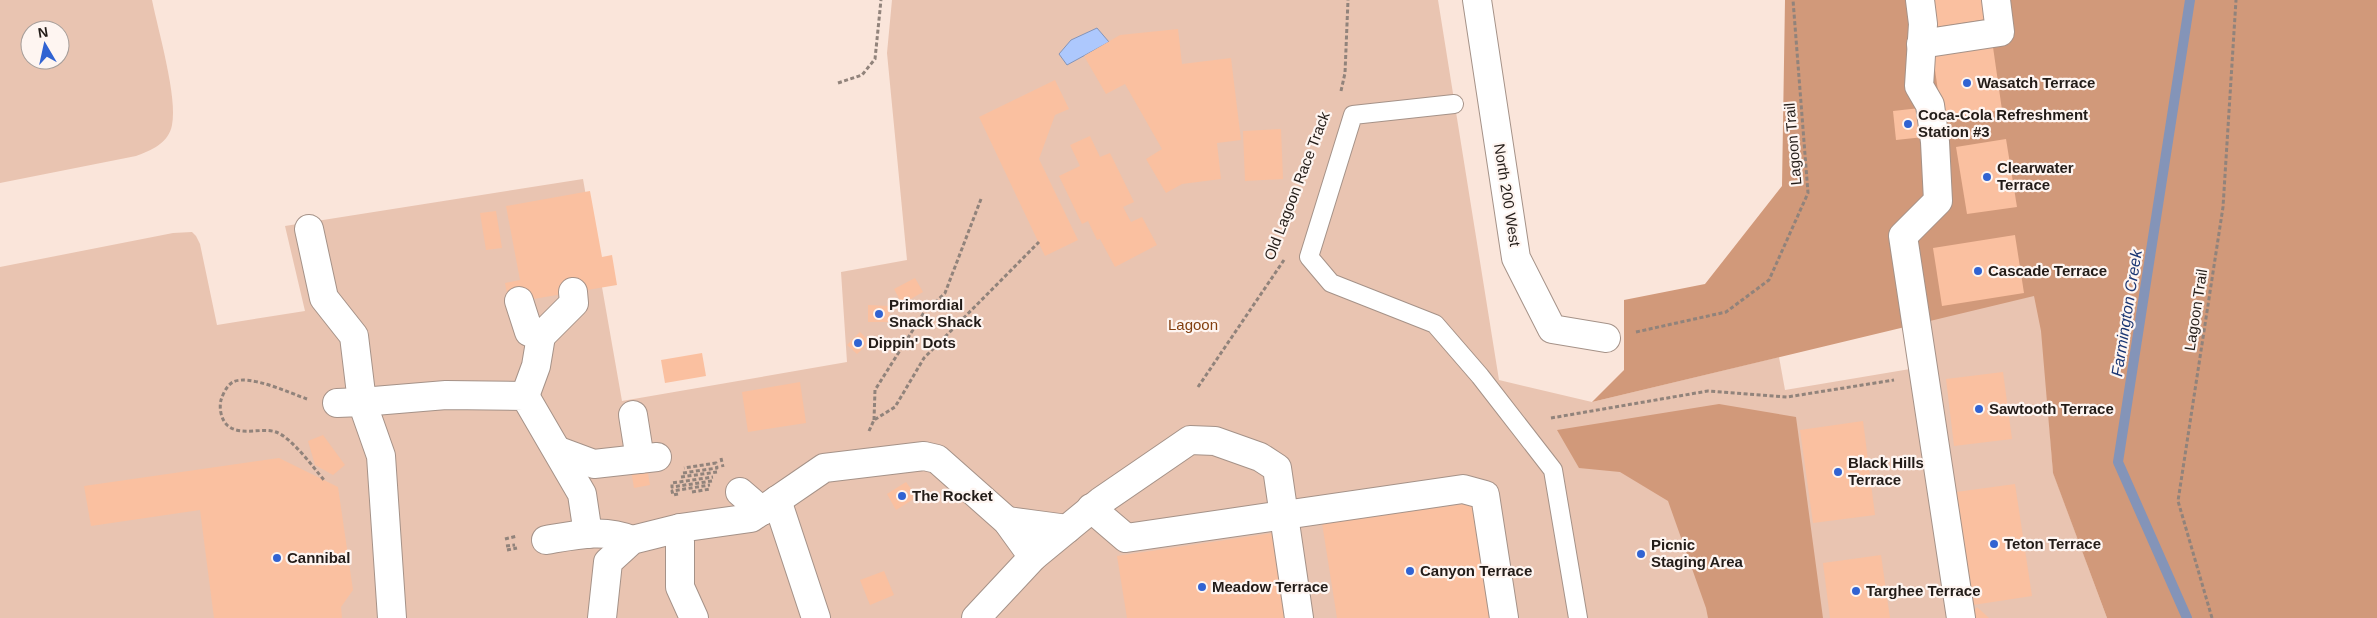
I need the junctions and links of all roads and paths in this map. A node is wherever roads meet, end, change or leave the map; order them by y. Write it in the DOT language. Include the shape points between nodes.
graph roads {
  1 [pos="881,0"];
  2 [pos="1348,0"];
  3 [pos="1477,0"];
  4 [pos="1792,0"];
  5 [pos="1920,0"];
  6 [pos="1996,0"];
  7 [pos="2236,0"];
  8 [pos="1921,44"];
  9 [pos="838,83"];
  10 [pos="1340,98"];
  11 [pos="1454,104"];
  12 [pos="981,199"];
  13 [pos="309,228"];
  14 [pos="1039,242"];
  15 [pos="1285,258"];
  16 [pos="573,292"];
  17 [pos="519,301"];
  18 [pos="541,336"];
  19 [pos="1606,338"];
  20 [pos="1923,375"];
  21 [pos="1198,387"];
  22 [pos="525,396"];
  23 [pos="349,403"];
  24 [pos="895,407"];
  25 [pos="633,415"];
  26 [pos="1551,418"];
  27 [pos="874,420"];
  28 [pos="559,451"];
  29 [pos="666,468"];
  30 [pos="324,480"];
  31 [pos="727,485"];
  32 [pos="769,506"];
  33 [pos="1091,508"];
  34 [pos="678,510"];
  35 [pos="1284,515"];
  36 [pos="1007,521"];
  37 [pos="586,522"];
  38 [pos="1067,529"];
  39 [pos="545,536"];
  40 [pos="632,540"];
  41 [pos="1027,571"];
  42 [pos="392,618"];
  43 [pos="602,618"];
  44 [pos="694,618"];
  45 [pos="816,618"];
  46 [pos="976,618"];
  47 [pos="1299,618"];
  48 [pos="1504,618"];
  49 [pos="1578,618"];
  50 [pos="1960,618"];
  51 [pos="2212,618"];
  1 -- 9 [label="path" via="875,59 862,75"];
  2 -- 10 [label="path, Old Lagoon Race Track" via="1345,73"];
  3 -- 19 [label="street, North 200 West" via="1516,258 1552,329"];
  4 -- 19 [label="path, Lagoon Trail" via="1808,194 1770,280 1726,312"];
  5 -- 8 [label="street"];
  6 -- 8 [label="street" via="2000,32"];
  7 -- 51 [label="path, Lagoon Trail" via="2223,207 2178,501"];
  8 -- 20 [label="street" via="1919,86 1930,105 1938,201 1903,236"];
  11 -- 49 [label="lane" via="1353,115 1309,257 1331,283 1435,324 1553,470"];
  12 -- 27 [label="path" via="945,293 923,314 876,390"];
  13 -- 23 [label="street" via="324,298 354,336"];
  14 -- 24 [label="path" via="924,358"];
  15 -- 21 [label="path, Old Lagoon Race Track"];
  16 -- 18 [label="street" via="574,303"];
  17 -- 18 [label="street" via="529,332"];
  18 -- 22 [label="street" via="536,366"];
  20 -- 26 [label="path" via="1787,397 1708,391"];
  20 -- 50 [label="street"];
  22 -- 23 [label="street" via="446,395"];
  22 -- 28 [label="street"];
  23 -- 30 [label="path" via="323,404 247,380 232,382 220,403 227,425 239,431 280,434"];
  23 -- 42 [label="street" via="381,456"];
  25 -- 29 [label="street"];
  28 -- 29 [label="street" via="594,464"];
  28 -- 37 [label="street" via="582,494"];
  29 -- 29 [label="path" via="717,468 716,463"];
  29 -- 31 [label="path" via="719,472 720,476 672,483 672,487"];
  31 -- 32 [label="street"];
  31 -- 34 [label="path" via="672,491 673,495 712,491"];
  32 -- 34 [label="street" via="752,518"];
  32 -- 36 [label="street" via="824,468 924,456 937,459"];
  32 -- 45 [label="street"];
  33 -- 35 [label="street" via="1126,538"];
  33 -- 35 [label="street" via="1190,440 1198,440 1215,441 1260,457 1277,468"];
  33 -- 38 [label="street"];
  34 -- 40 [label="street"];
  34 -- 44 [label="street" via="680,587"];
  35 -- 47 [label="street"];
  35 -- 48 [label="street" via="1463,489 1485,495"];
  36 -- 38 [label="street"];
  36 -- 41 [label="street"];
  37 -- 39 [label="street"];
  37 -- 40 [label="street"];
  38 -- 41 [label="street"];
  40 -- 43 [label="street" via="608,562"];
  41 -- 46 [label="street"];
}
